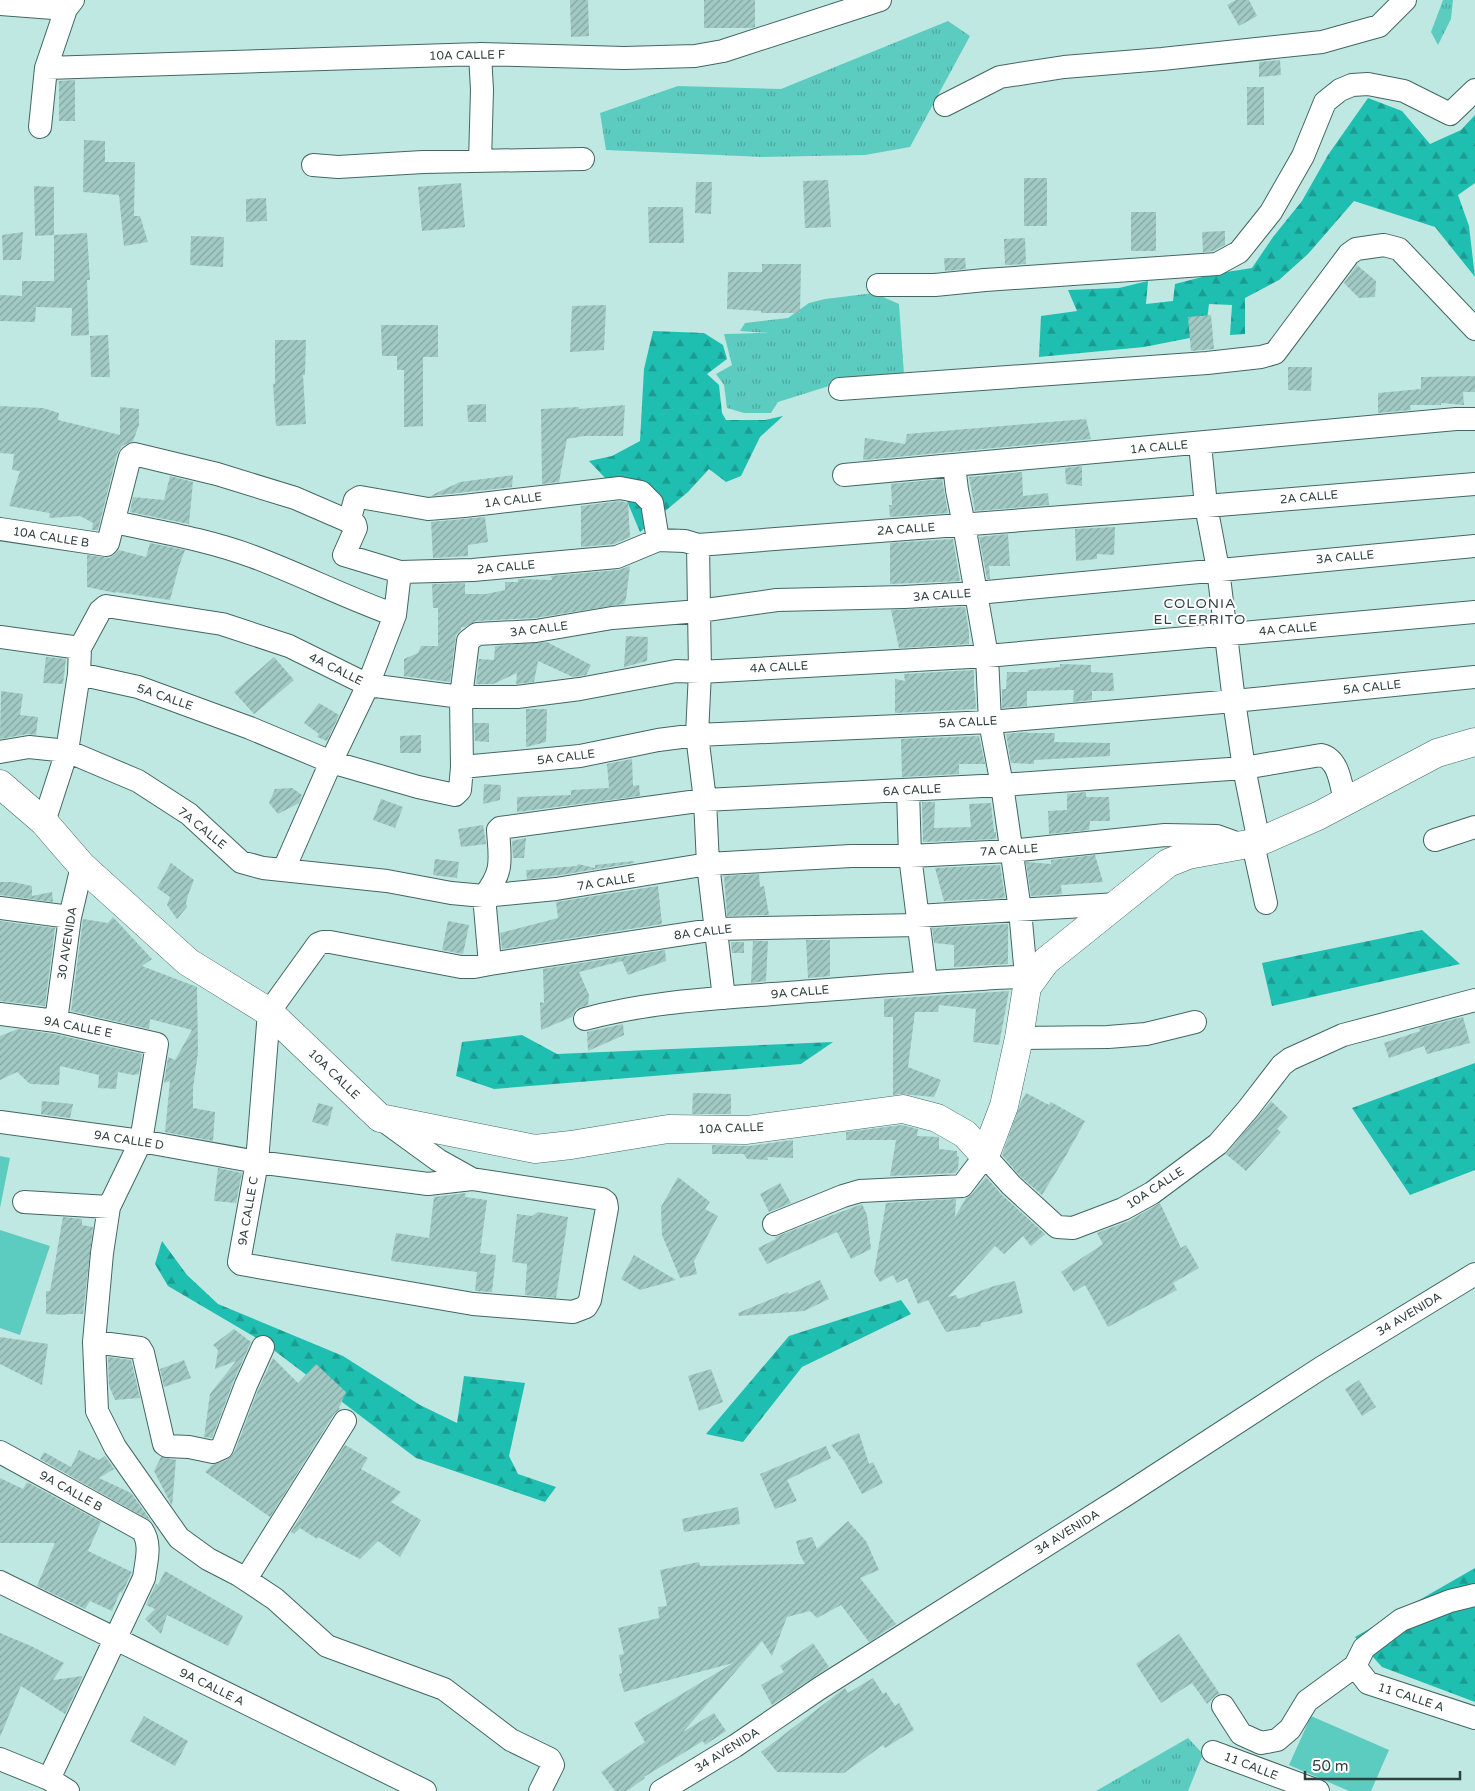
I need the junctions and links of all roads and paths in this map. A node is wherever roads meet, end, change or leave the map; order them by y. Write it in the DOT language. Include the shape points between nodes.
graph roads {
  1 [pos="880,0"];
  2 [pos="1405,0"];
  3 [pos="0,4"];
  4 [pos="70,4"];
  5 [pos="855,4"];
  6 [pos="480,54"];
  7 [pos="46,68"];
  8 [pos="1475,90"];
  9 [pos="945,105"];
  10 [pos="40,128"];
  11 [pos="583,159"];
  12 [pos="480,161"];
  13 [pos="313,165"];
  14 [pos="878,285"];
  15 [pos="1475,329"];
  16 [pos="840,389"];
  17 [pos="1475,419"];
  18 [pos="1200,444"];
  19 [pos="954,465"];
  20 [pos="844,476"];
  21 [pos="1475,484"];
  22 [pos="1206,506"];
  23 [pos="114,522"];
  24 [pos="353,525"];
  25 [pos="964,525"];
  26 [pos="0,529"];
  27 [pos="658,540"];
  28 [pos="698,545"];
  29 [pos="1475,546"];
  30 [pos="1218,569"];
  31 [pos="400,572"];
  32 [pos="976,593"];
  33 [pos="699,612"];
  34 [pos="1475,612"];
  35 [pos="395,615"];
  36 [pos="1226,634"];
  37 [pos="0,637"];
  38 [pos="80,648"];
  39 [pos="987,656"];
  40 [pos="700,672"];
  41 [pos="79,674"];
  42 [pos="1475,677"];
  43 [pos="368,685"];
  44 [pos="461,697"];
  45 [pos="1234,701"];
  46 [pos="990,722"];
  47 [pos="697,735"];
  48 [pos="1475,742"];
  49 [pos="67,750"];
  50 [pos="0,752"];
  51 [pos="331,762"];
  52 [pos="462,767"];
  53 [pos="1244,768"];
  54 [pos="0,784"];
  55 [pos="1002,785"];
  56 [pos="908,790"];
  57 [pos="705,800"];
  58 [pos="1345,801"];
  59 [pos="44,822"];
  60 [pos="1475,827"];
  61 [pos="1435,840"];
  62 [pos="1253,844"];
  63 [pos="1010,851"];
  64 [pos="910,856"];
  65 [pos="708,864"];
  66 [pos="82,866"];
  67 [pos="284,869"];
  68 [pos="484,896"];
  69 [pos="1266,903"];
  70 [pos="1118,904"];
  71 [pos="0,908"];
  72 [pos="1020,910"];
  73 [pos="70,917"];
  74 [pos="918,921"];
  75 [pos="717,929"];
  76 [pos="482,966"];
  77 [pos="926,982"];
  78 [pos="1022,982"];
  79 [pos="724,998"];
  80 [pos="1475,1000"];
  81 [pos="269,1012"];
  82 [pos="0,1014"];
  83 [pos="585,1019"];
  84 [pos="56,1021"];
  85 [pos="1195,1022"];
  86 [pos="1019,1038"];
  87 [pos="380,1118"];
  88 [pos="0,1122"];
  89 [pos="141,1141"];
  90 [pos="985,1156"];
  91 [pos="257,1162"];
  92 [pos="472,1179"];
  93 [pos="24,1202"];
  94 [pos="109,1207"];
  95 [pos="774,1224"];
  96 [pos="1475,1274"];
  97 [pos="94,1342"];
  98 [pos="263,1347"];
  99 [pos="345,1421"];
  100 [pos="0,1452"];
  101 [pos="246,1579"];
  102 [pos="0,1582"];
  103 [pos="1475,1595"];
  104 [pos="116,1639"];
  105 [pos="1355,1666"];
  106 [pos="1222,1706"];
  107 [pos="1475,1718"];
  108 [pos="1213,1752"];
  109 [pos="0,1759"];
  110 [pos="60,1787"];
  111 [pos="425,1791"];
  112 [pos="540,1791"];
  113 [pos="661,1791"];
  114 [pos="1318,1791"];
  1 -- 5 [label="street, 10A CALLE F"];
  2 -- 9 [label="street" via="1379,26 1322,42 1010,75"];
  3 -- 4 [label="street"];
  4 -- 7 [label="street"];
  5 -- 6 [label="street, 10A CALLE F" via="722,51 695,56 624,58"];
  6 -- 7 [label="street, 10A CALLE F"];
  6 -- 12 [label="street"];
  7 -- 10 [label="street"];
  8 -- 14 [label="street" via="1450,114 1404,91 1368,84 1340,90 1325,102 1303,156 1272,212 1239,252 1216,264 935,286"];
  11 -- 12 [label="street"];
  12 -- 13 [label="street" via="338,167"];
  15 -- 16 [label="street" via="1400,249 1384,245 1356,249 1348,254 1276,353 1261,357"];
  17 -- 18 [label="street, 1A CALLE"];
  18 -- 19 [label="street, 1A CALLE"];
  18 -- 22 [label="street"];
  19 -- 20 [label="street, 1A CALLE"];
  19 -- 25 [label="street"];
  21 -- 22 [label="street, 2A CALLE"];
  22 -- 25 [label="street, 2A CALLE"];
  22 -- 30 [label="street"];
  23 -- 24 [label="street" via="130,457 134,454 217,474 295,498"];
  23 -- 26 [label="street, 10A CALLE B" via="108,543 102,545"];
  23 -- 35 [label="street" via="252,556"];
  24 -- 27 [label="street, 1A CALLE" via="355,500 360,497 428,508 620,488 641,492 652,503"];
  24 -- 31 [label="street, 2A CALLE" via="344,555"];
  25 -- 28 [label="street, 2A CALLE"];
  25 -- 32 [label="street"];
  27 -- 28 [label="street, 2A CALLE" via="685,540"];
  27 -- 31 [label="street, 2A CALLE" via="617,557 472,570"];
  28 -- 33 [label="street"];
  29 -- 30 [label="street, 3A CALLE"];
  30 -- 32 [label="street, 3A CALLE"];
  30 -- 36 [label="street"];
  31 -- 35 [label="street"];
  32 -- 33 [label="street, 3A CALLE" via="778,600"];
  32 -- 39 [label="street"];
  33 -- 40 [label="street"];
  33 -- 44 [label="street, 3A CALLE" via="612,618 536,631 477,634 468,641"];
  34 -- 36 [label="street, 4A CALLE"];
  35 -- 43 [label="street"];
  36 -- 39 [label="street, 4A CALLE"];
  36 -- 45 [label="street"];
  37 -- 38 [label="street"];
  38 -- 41 [label="street"];
  38 -- 43 [label="street, 4A CALLE" via="106,606 222,624 288,646"];
  39 -- 40 [label="street, 4A CALLE"];
  39 -- 46 [label="street"];
  40 -- 44 [label="street, 4A CALLE" via="676,671 517,697"];
  40 -- 47 [label="street"];
  41 -- 49 [label="street"];
  41 -- 51 [label="street, 5A CALLE" via="138,687"];
  42 -- 45 [label="street, 5A CALLE"];
  43 -- 44 [label="street, 4A CALLE"];
  43 -- 51 [label="street"];
  44 -- 52 [label="street, 3A CALLE"];
  45 -- 46 [label="street, 5A CALLE"];
  45 -- 53 [label="street"];
  46 -- 47 [label="street, 5A CALLE"];
  46 -- 55 [label="street"];
  47 -- 52 [label="street, 5A CALLE" via="580,756"];
  47 -- 57 [label="street"];
  48 -- 58 [label="street" via="1437,753"];
  49 -- 50 [label="street, 7A CALLE" via="30,747"];
  49 -- 59 [label="street"];
  49 -- 67 [label="street, 7A CALLE" via="138,781 189,814 241,862"];
  51 -- 52 [label="street, 5A CALLE" via="455,795 460,790"];
  51 -- 67 [label="street"];
  53 -- 55 [label="street, 6A CALLE"];
  53 -- 58 [label="street, 6A CALLE" via="1327,756 1334,762"];
  53 -- 62 [label="street"];
  54 -- 59 [label="street, 10A CALLE"];
  55 -- 56 [label="street, 6A CALLE"];
  55 -- 63 [label="street"];
  56 -- 57 [label="street, 6A CALLE"];
  56 -- 64 [label="street"];
  57 -- 65 [label="street"];
  57 -- 68 [label="street, 6A CALLE" via="500,828 500,864 495,883"];
  58 -- 62 [label="street"];
  59 -- 66 [label="street, 10A CALLE"];
  60 -- 61 [label="street"];
  62 -- 63 [label="street, 7A CALLE" via="1216,836 1165,835"];
  62 -- 69 [label="street"];
  62 -- 70 [label="street" via="1188,855 1168,863"];
  63 -- 64 [label="street, 7A CALLE"];
  63 -- 72 [label="street"];
  64 -- 65 [label="street, 7A CALLE"];
  64 -- 74 [label="street"];
  65 -- 68 [label="street, 7A CALLE" via="556,889"];
  65 -- 75 [label="street"];
  66 -- 73 [label="street, 30 AVENIDA"];
  66 -- 81 [label="street, 10A CALLE" via="188,962"];
  67 -- 68 [label="street, 7A CALLE"];
  68 -- 76 [label="street"];
  70 -- 72 [label="street, 8A CALLE"];
  70 -- 78 [label="street"];
  71 -- 73 [label="street"];
  72 -- 74 [label="street, 8A CALLE"];
  72 -- 78 [label="street"];
  73 -- 84 [label="street, 30 AVENIDA"];
  74 -- 75 [label="street, 8A CALLE"];
  74 -- 77 [label="street"];
  75 -- 76 [label="street, 8A CALLE"];
  75 -- 79 [label="street"];
  76 -- 81 [label="street, 8A CALLE" via="461,967 323,942 318,944"];
  77 -- 78 [label="street, 9A CALLE"];
  77 -- 79 [label="street, 9A CALLE"];
  78 -- 86 [label="street"];
  79 -- 83 [label="street, 9A CALLE" via="664,1003"];
  80 -- 90 [label="street, 10A CALLE" via="1343,1034 1290,1059 1218,1144 1152,1193 1123,1209 1073,1228 1057,1227"];
  81 -- 87 [label="street, 10A CALLE"];
  81 -- 91 [label="street, 9A CALLE C"];
  82 -- 84 [label="street, 9A CALLE E"];
  84 -- 89 [label="street, 9A CALLE E" via="156,1042 158,1046"];
  85 -- 86 [label="street" via="1146,1034"];
  86 -- 90 [label="street" via="1004,1106"];
  87 -- 90 [label="street, 10A CALLE" via="534,1150 668,1129 747,1130 903,1108 937,1118 965,1134"];
  87 -- 92 [label="street" via="438,1160"];
  88 -- 89 [label="street, 9A CALLE D"];
  89 -- 91 [label="street, 9A CALLE D"];
  89 -- 94 [label="street"];
  90 -- 95 [label="street" via="962,1186 860,1191"];
  91 -- 92 [label="street, 9A CALLE D" via="428,1184"];
  91 -- 92 [label="street, 9A CALLE C" via="241,1264 472,1304 573,1312 586,1308 606,1202"];
  93 -- 94 [label="street"];
  94 -- 97 [label="street"];
  96 -- 113 [label="street, 34 AVENIDA" via="1321,1368"];
  97 -- 98 [label="street" via="140,1348 164,1444 214,1452 222,1448"];
  97 -- 101 [label="street" via="97,1411 115,1446 179,1538 208,1560"];
  99 -- 101 [label="street"];
  100 -- 104 [label="street, 9A CALLE B" via="142,1530 147,1537 144,1578"];
  101 -- 112 [label="street" via="275,1599 327,1646 444,1688 511,1740 550,1759 553,1765"];
  102 -- 104 [label="street, 9A CALLE A"];
  103 -- 105 [label="street" via="1401,1620 1364,1648"];
  104 -- 110 [label="street"];
  104 -- 111 [label="street, 9A CALLE A"];
  105 -- 106 [label="street" via="1307,1701 1290,1729 1278,1740 1261,1743 1241,1734"];
  105 -- 107 [label="street, 11 CALLE A" via="1368,1683"];
  108 -- 114 [label="street, 11 CALLE"];
  109 -- 110 [label="street"];
}
